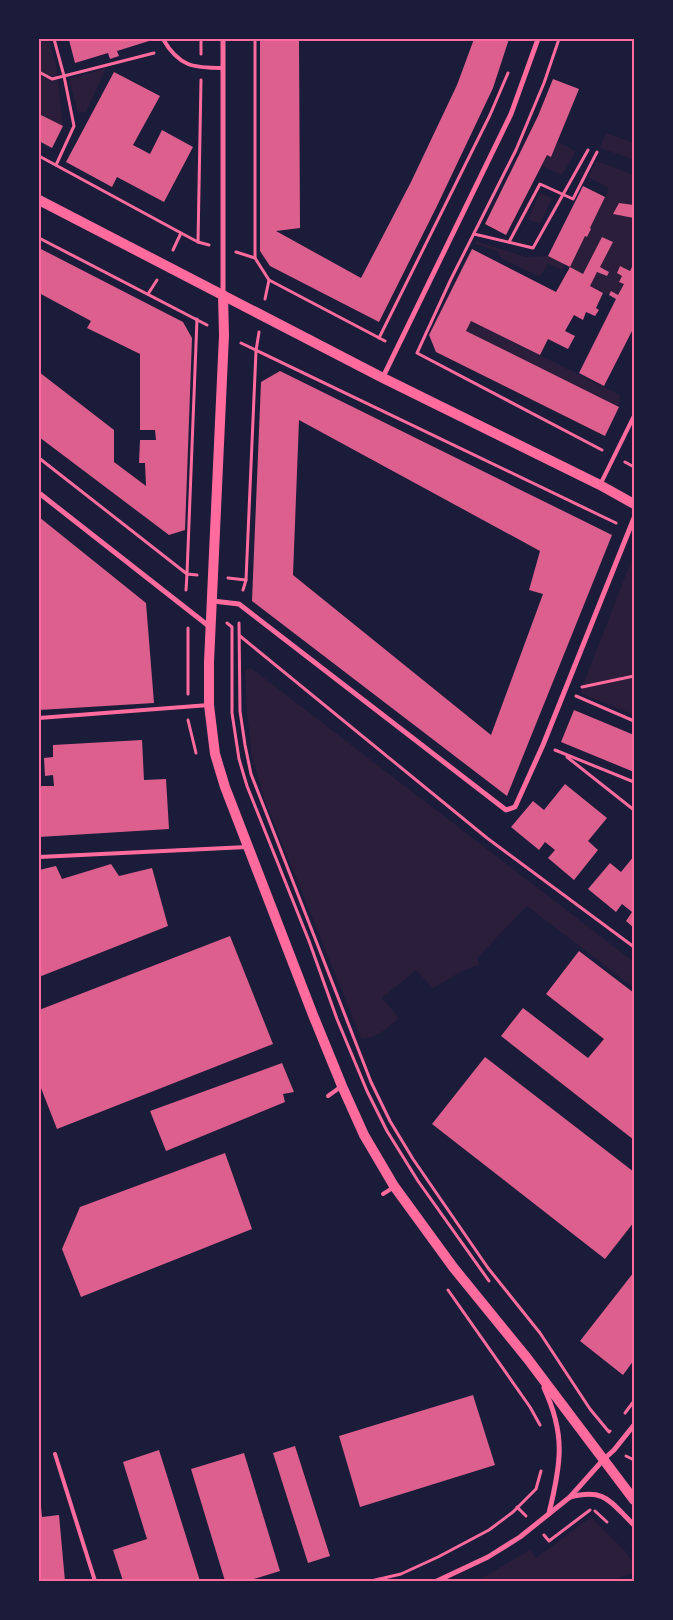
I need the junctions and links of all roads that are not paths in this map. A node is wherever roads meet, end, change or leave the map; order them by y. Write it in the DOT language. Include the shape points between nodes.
graph roads {
  1 [pos="163,39"];
  2 [pos="223,39"];
  3 [pos="538,39"];
  4 [pos="223,68"];
  5 [pos="39,200"];
  6 [pos="223,295"];
  7 [pos="383,378"];
  8 [pos="634,416"];
  9 [pos="600,485"];
  10 [pos="39,493"];
  11 [pos="634,504"];
  12 [pos="634,518"];
  13 [pos="213,601"];
  14 [pos="211,628"];
  15 [pos="209,705"];
  16 [pos="39,718"];
  17 [pos="249,847"];
  18 [pos="39,857"];
  19 [pos="342,1086"];
  20 [pos="328,1096"];
  21 [pos="394,1186"];
  22 [pos="383,1194"];
  23 [pos="536,1370"];
  24 [pos="634,1425"];
  25 [pos="55,1454"];
  26 [pos="603,1460"];
  27 [pos="570,1497"];
  28 [pos="634,1500"];
  29 [pos="549,1513"];
  30 [pos="634,1525"];
  31 [pos="95,1581"];
  32 [pos="437,1581"];
  1 -- 4 [label="lane" via="179,61 201,68"];
  2 -- 4 [label="street"];
  3 -- 7 [label="street" via="511,114"];
  4 -- 6 [label="street"];
  5 -- 6 [label="main road"];
  6 -- 7 [label="main road"];
  6 -- 13 [label="main road"];
  7 -- 9 [label="main road"];
  8 -- 9 [label="lane"];
  9 -- 11 [label="main road"];
  10 -- 14 [label="street"];
  12 -- 13 [label="street" via="515,807 506,810 239,604"];
  13 -- 14 [label="main road"];
  14 -- 15 [label="main road"];
  15 -- 16 [label="lane"];
  15 -- 17 [label="main road" via="215,754"];
  17 -- 18 [label="lane"];
  17 -- 19 [label="main road"];
  19 -- 20 [label="lane"];
  19 -- 21 [label="main road" via="364,1135"];
  21 -- 22 [label="lane"];
  21 -- 23 [label="main road"];
  23 -- 26 [label="main road"];
  23 -- 29 [label="street" via="554,1408 560,1444 556,1486"];
  24 -- 26 [label="street"];
  25 -- 31 [label="lane"];
  26 -- 27 [label="street"];
  26 -- 28 [label="main road"];
  27 -- 29 [label="street"];
  27 -- 30 [label="street" via="598,1494"];
  29 -- 32 [label="street" via="488,1557"];
}
